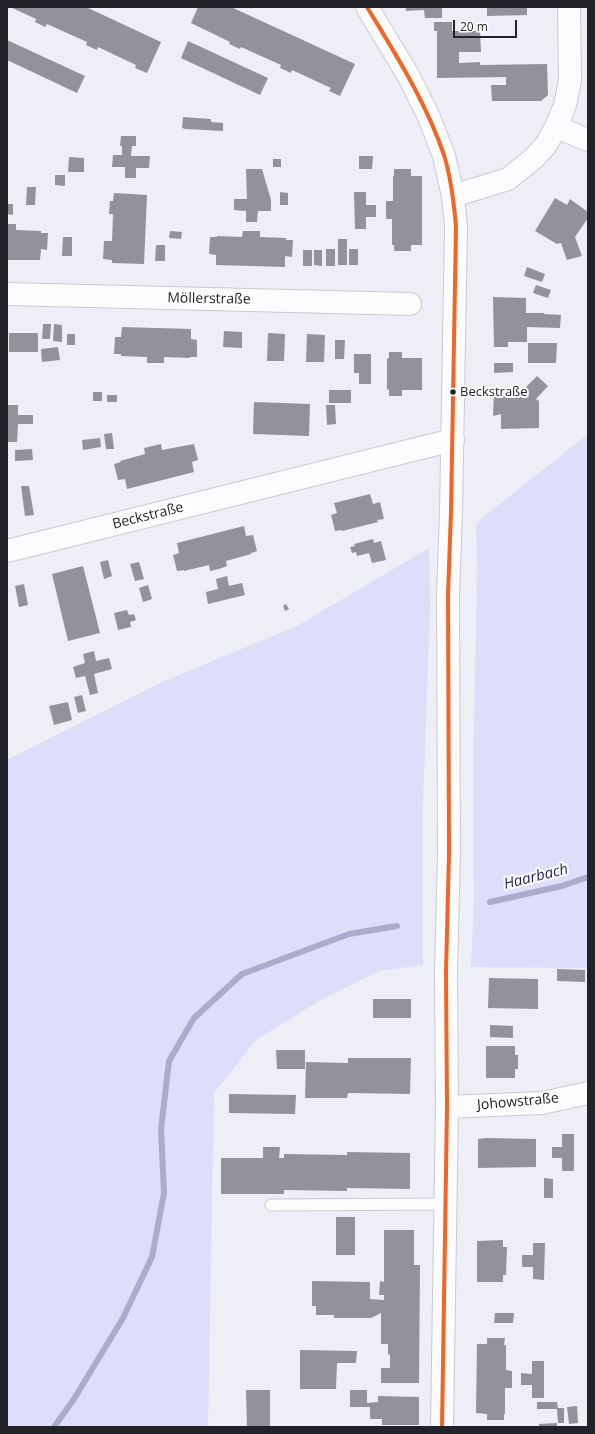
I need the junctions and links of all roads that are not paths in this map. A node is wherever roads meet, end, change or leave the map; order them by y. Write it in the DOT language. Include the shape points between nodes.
graph roads {
  1 [pos="367,7"];
  2 [pos="569,7"];
  3 [pos="556,127"];
  4 [pos="588,140"];
  5 [pos="453,196"];
  6 [pos="7,294"];
  7 [pos="410,304"];
  8 [pos="453,440"];
  9 [pos="7,551"];
  10 [pos="588,1093"];
  11 [pos="447,1107"];
  12 [pos="445,1204"];
  13 [pos="271,1205"];
  14 [pos="442,1427"];
  1 -- 5 [label="street" via="408,75 429,117 444,156"];
  2 -- 3 [label="street" via="570,81 565,105"];
  3 -- 4 [label="street"];
  3 -- 5 [label="street" via="546,145 533,160 508,178"];
  5 -- 8 [label="street" via="456,227"];
  6 -- 7 [label="street, Möllerstraße"];
  8 -- 9 [label="street, Beckstraße"];
  8 -- 11 [label="street" via="448,594"];
  10 -- 11 [label="street, Johowstraße" via="542,1103"];
  11 -- 12 [label="street"];
  12 -- 13 [label="lane"];
  12 -- 14 [label="street"];
}
